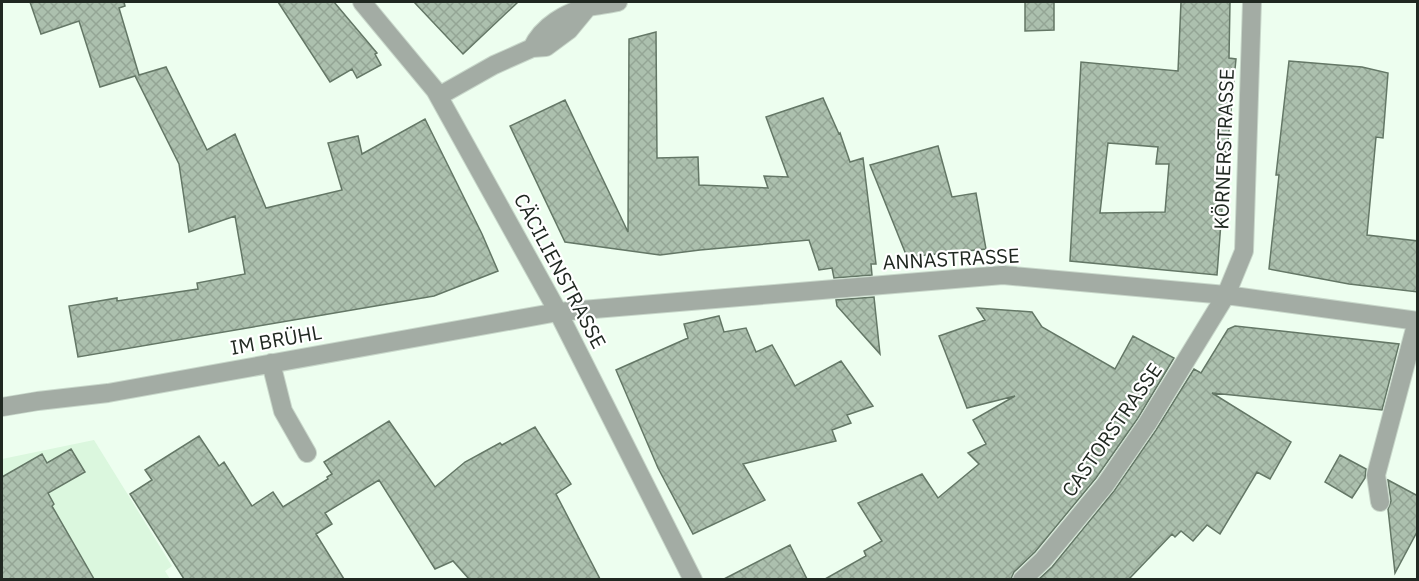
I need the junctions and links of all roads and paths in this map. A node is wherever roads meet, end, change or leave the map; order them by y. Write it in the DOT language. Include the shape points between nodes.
graph roads {
  1 [pos="362,2"];
  2 [pos="618,2"];
  3 [pos="1252,2"];
  4 [pos="588,4"];
  5 [pos="439,96"];
  6 [pos="1226,296"];
  7 [pos="558,312"];
  8 [pos="1417,321"];
  9 [pos="271,363"];
  10 [pos="2,407"];
  11 [pos="307,453"];
  12 [pos="1380,502"];
  13 [pos="693,579"];
  14 [pos="1022,579"];
  1 -- 5 [label="street, CÄCILIENSTRASSE"];
  2 -- 4 [label="street"];
  3 -- 6 [label="street, KÖRNERSTRASSE" via="1244,251"];
  4 -- 5 [label="street" via="559,18 536,38 532,48"];
  5 -- 7 [label="street, CÄCILIENSTRASSE"];
  6 -- 7 [label="street, ANNASTRASSE" via="1003,275"];
  6 -- 8 [label="street, ANNASTRASSE"];
  6 -- 14 [label="street, CASTORSTRASSE" via="1105,485 1043,560"];
  7 -- 9 [label="street, IM BRÜHL"];
  7 -- 13 [label="street, CÄCILIENSTRASSE"];
  8 -- 12 [label="street" via="1376,475"];
  9 -- 10 [label="street, IM BRÜHL" via="108,393"];
  9 -- 11 [label="street" via="283,411"];
}
